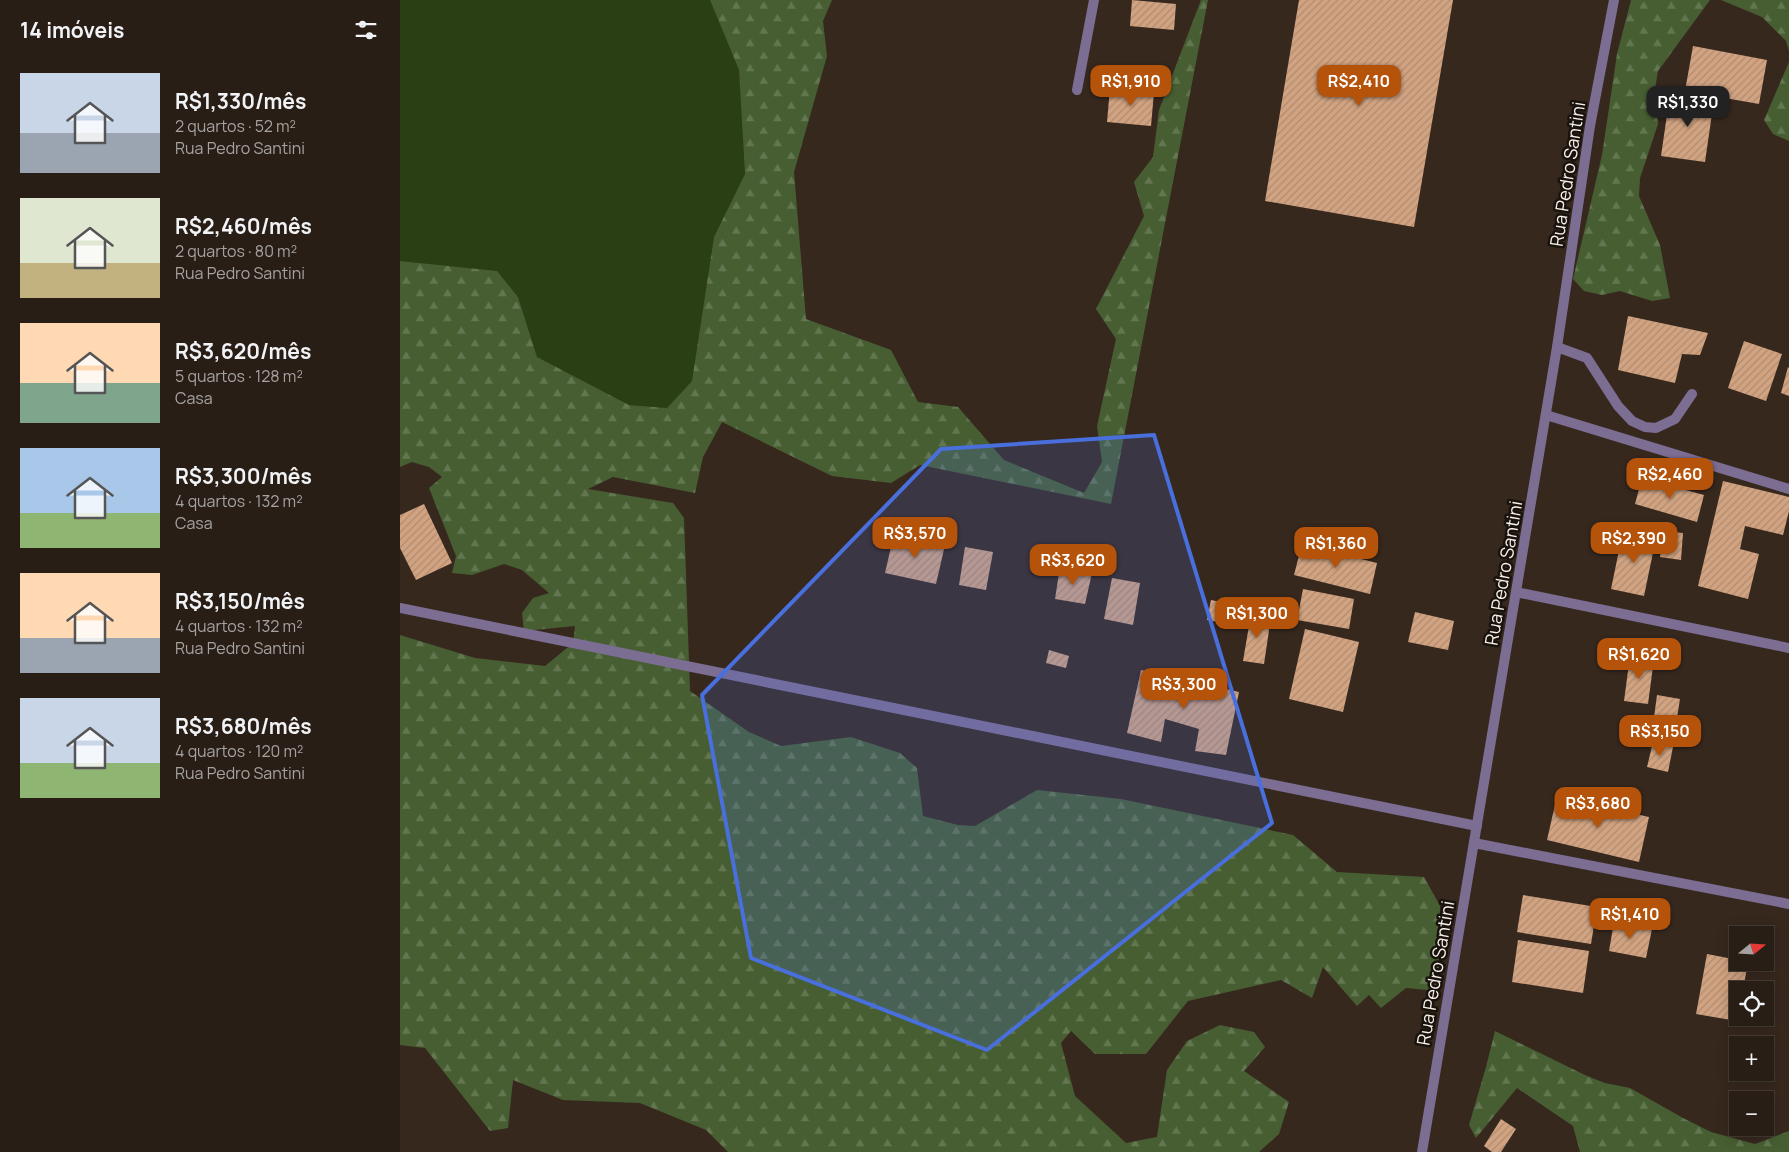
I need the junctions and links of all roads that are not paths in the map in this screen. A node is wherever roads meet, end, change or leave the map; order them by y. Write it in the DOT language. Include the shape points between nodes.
graph roads {
  1 [pos="1094,0"];
  2 [pos="1614,0"];
  3 [pos="1077,90"];
  4 [pos="1558,347"];
  5 [pos="1692,394"];
  6 [pos="1546,415"];
  7 [pos="1789,489"];
  8 [pos="1516,592"];
  9 [pos="400,608"];
  10 [pos="1789,648"];
  11 [pos="1477,826"];
  12 [pos="1474,843"];
  13 [pos="1789,904"];
  14 [pos="1422,1152"];
  15 [pos="1429,1152"];
  1 -- 3 [label="street"];
  2 -- 4 [label="street, Rua Pedro Santini" via="1590,126"];
  4 -- 5 [label="street" via="1587,358 1618,406 1632,421 1645,427 1656,428 1675,419"];
  4 -- 6 [label="street, Rua Pedro Santini"];
  6 -- 7 [label="street"];
  6 -- 8 [label="street, Rua Pedro Santini"];
  8 -- 10 [label="street"];
  8 -- 11 [label="street, Rua Pedro Santini"];
  9 -- 11 [label="street"];
  11 -- 12 [label="street, Rua Pedro Santini"];
  12 -- 13 [label="street"];
  12 -- 14 [label="street, Rua Pedro Santini"];
  14 -- 15 [label="street"];
}
